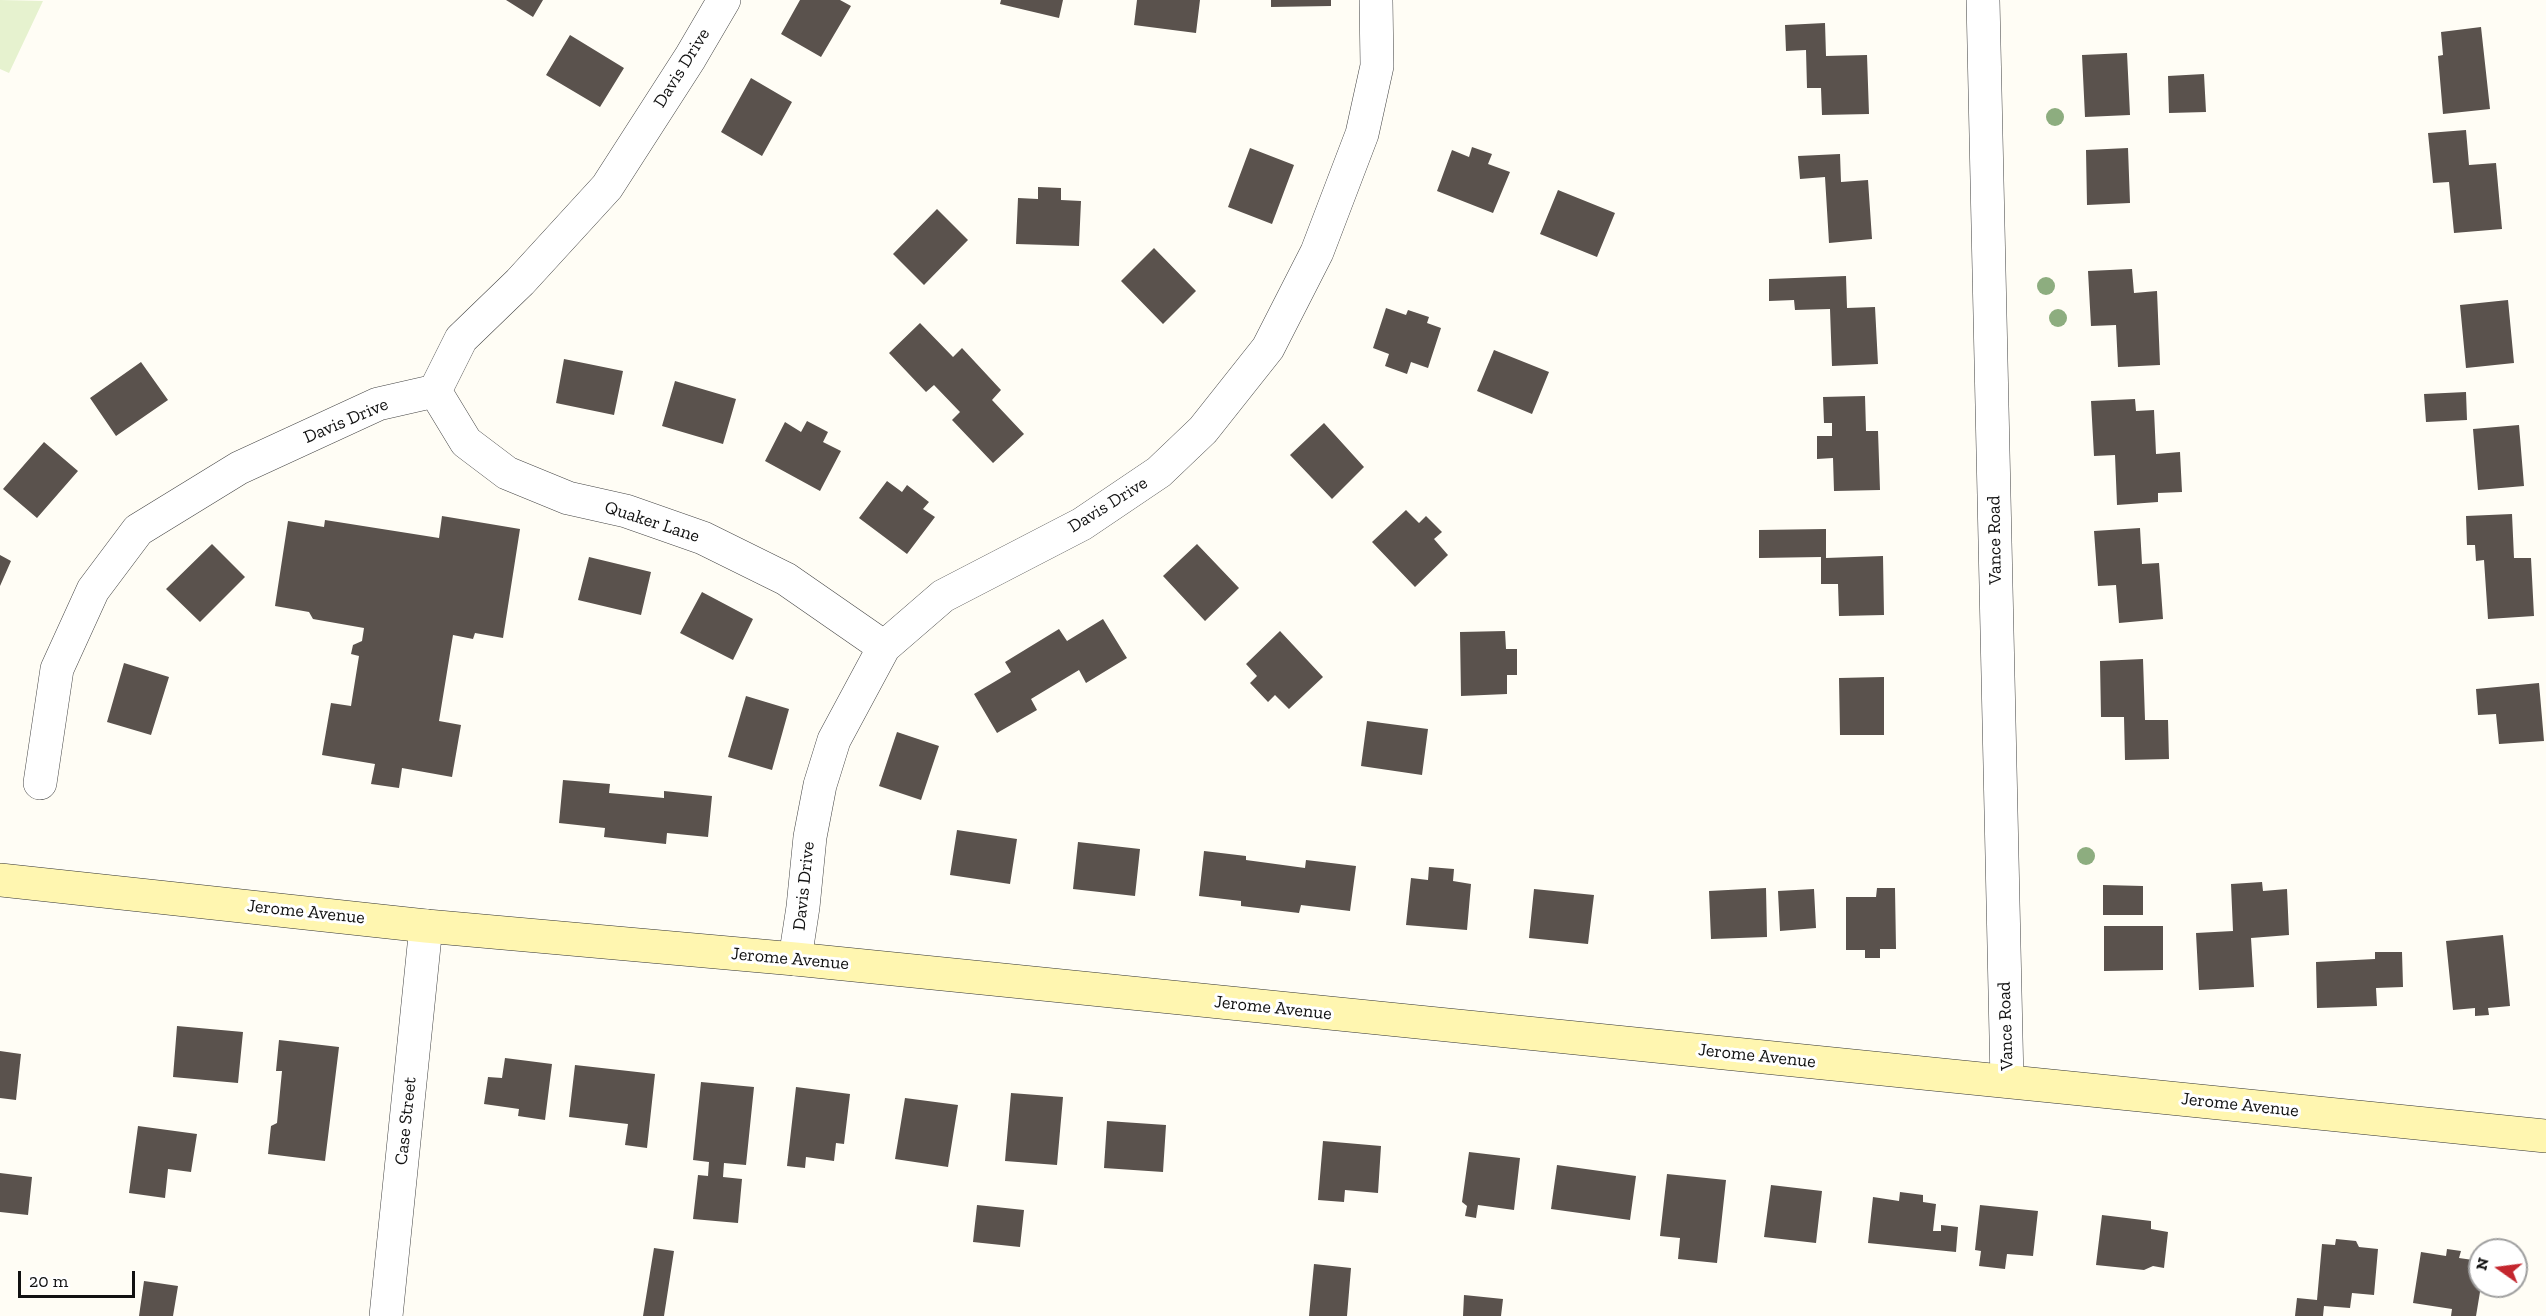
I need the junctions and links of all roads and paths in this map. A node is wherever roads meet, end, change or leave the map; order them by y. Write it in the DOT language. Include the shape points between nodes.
graph roads {
  1 [pos="724,0"];
  2 [pos="1376,0"];
  3 [pos="1983,0"];
  4 [pos="435,391"];
  5 [pos="884,647"];
  6 [pos="40,783"];
  7 [pos="0,880"];
  8 [pos="426,926"];
  9 [pos="795,959"];
  10 [pos="2007,1081"];
  11 [pos="2546,1136"];
  12 [pos="386,1316"];
  1 -- 4 [label="street, Davis Drive" via="607,187 520,282 461,339"];
  2 -- 5 [label="street, Davis Drive" via="1377,66 1362,134 1317,252 1268,348 1203,430 1159,472 1082,524 943,596"];
  3 -- 10 [label="street, Vance Road"];
  4 -- 5 [label="street, Quaker Lane" via="466,442 507,473 568,498 626,511 703,538 786,579"];
  4 -- 6 [label="street, Davis Drive" via="378,404 239,468 138,530 93,590 57,669"];
  5 -- 9 [label="street, Davis Drive" via="834,740 820,785"];
  7 -- 8 [label="main road, Jerome Avenue"];
  8 -- 9 [label="main road, Jerome Avenue"];
  8 -- 12 [label="street, Case Street"];
  9 -- 10 [label="main road, Jerome Avenue"];
  10 -- 11 [label="main road, Jerome Avenue"];
}
